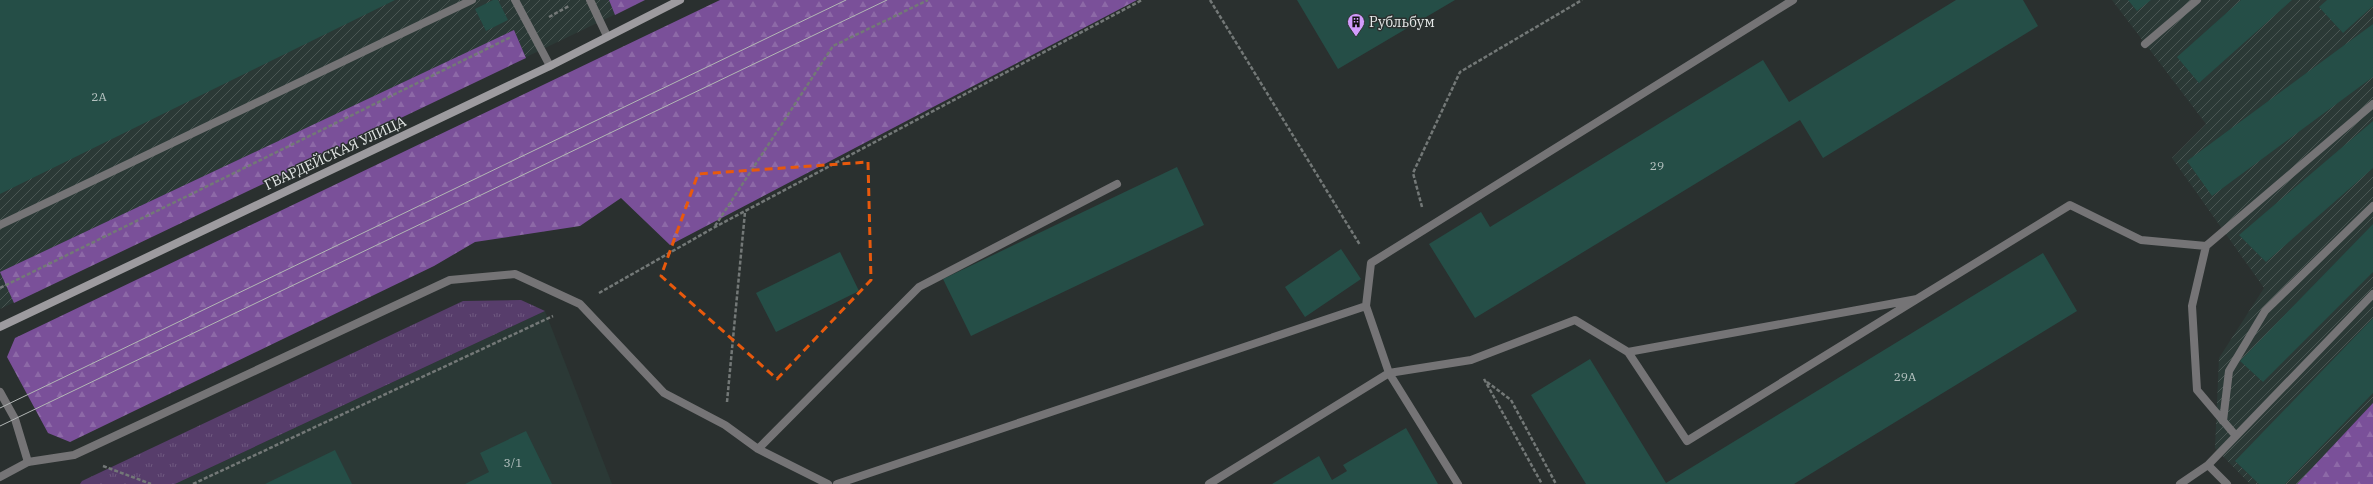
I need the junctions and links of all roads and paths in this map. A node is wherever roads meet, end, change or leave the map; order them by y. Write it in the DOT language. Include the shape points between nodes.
graph roads {
  1 [pos="472,0"];
  2 [pos="515,0"];
  3 [pos="590,0"];
  4 [pos="680,0"];
  5 [pos="928,0"];
  6 [pos="1142,0"];
  7 [pos="1210,0"];
  8 [pos="1582,0"];
  9 [pos="1793,0"];
  10 [pos="2197,0"];
  11 [pos="574,3"];
  12 [pos="531,27"];
  13 [pos="607,36"];
  14 [pos="2145,44"];
  15 [pos="550,66"];
  16 [pos="2373,104"];
  17 [pos="1117,184"];
  18 [pos="2373,206"];
  19 [pos="745,211"];
  20 [pos="0,225"];
  21 [pos="715,227"];
  22 [pos="1428,228"];
  23 [pos="2206,246"];
  24 [pos="1371,262"];
  25 [pos="0,288"];
  26 [pos="2373,294"];
  27 [pos="1917,299"];
  28 [pos="580,304"];
  29 [pos="1366,306"];
  30 [pos="0,327"];
  31 [pos="1628,352"];
  32 [pos="1471,360"];
  33 [pos="1389,373"];
  34 [pos="1485,380"];
  35 [pos="0,392"];
  36 [pos="2223,421"];
  37 [pos="725,426"];
  38 [pos="2236,436"];
  39 [pos="758,449"];
  40 [pos="74,455"];
  41 [pos="28,462"];
  42 [pos="2208,465"];
  43 [pos="0,477"];
  44 [pos="151,484"];
  45 [pos="193,484"];
  46 [pos="828,484"];
  47 [pos="837,484"];
  48 [pos="1209,484"];
  49 [pos="1458,484"];
  50 [pos="1542,484"];
  51 [pos="1556,484"];
  52 [pos="2180,484"];
  53 [pos="2227,484"];
  1 -- 20 [label="street"];
  2 -- 12 [label="street"];
  3 -- 13 [label="street"];
  4 -- 13 [label="street, ГВАРДЕЙСКАЯ УЛИЦА"];
  5 -- 21 [label="path" via="833,46"];
  6 -- 19 [label="path"];
  7 -- 24 [label="path"];
  8 -- 22 [label="path" via="1460,72 1413,173"];
  9 -- 22 [label="street"];
  10 -- 14 [label="street"];
  11 -- 12 [label="path"];
  12 -- 15 [label="street"];
  12 -- 25 [label="path"];
  13 -- 15 [label="street, ГВАРДЕЙСКАЯ УЛИЦА"];
  15 -- 30 [label="street, ГВАРДЕЙСКАЯ УЛИЦА"];
  16 -- 23 [label="street"];
  17 -- 39 [label="street" via="919,287"];
  18 -- 36 [label="street" via="2265,311 2229,371"];
  19 -- 21 [label="path"];
  19 -- 37 [label="path"];
  21 -- 28 [label="path"];
  22 -- 24 [label="street"];
  23 -- 27 [label="street" via="2140,240 2070,205"];
  23 -- 36 [label="street" via="2192,306 2197,390"];
  24 -- 29 [label="street"];
  26 -- 38 [label="street"];
  27 -- 31 [label="street"];
  27 -- 31 [label="street" via="1686,441"];
  28 -- 37 [label="street" via="664,393"];
  28 -- 40 [label="street" via="515,274 450,280"];
  28 -- 45 [label="path"];
  29 -- 33 [label="street"];
  29 -- 47 [label="street"];
  31 -- 32 [label="street" via="1575,320"];
  32 -- 33 [label="street"];
  32 -- 34 [label="path"];
  33 -- 48 [label="street"];
  33 -- 49 [label="street"];
  34 -- 50 [label="path"];
  34 -- 51 [label="path" via="1510,400"];
  35 -- 41 [label="street" via="15,419"];
  36 -- 38 [label="street"];
  37 -- 39 [label="street"];
  38 -- 42 [label="street"];
  39 -- 46 [label="street"];
  40 -- 41 [label="street"];
  40 -- 44 [label="path"];
  41 -- 43 [label="street"];
  42 -- 52 [label="street"];
  42 -- 53 [label="street"];
}
